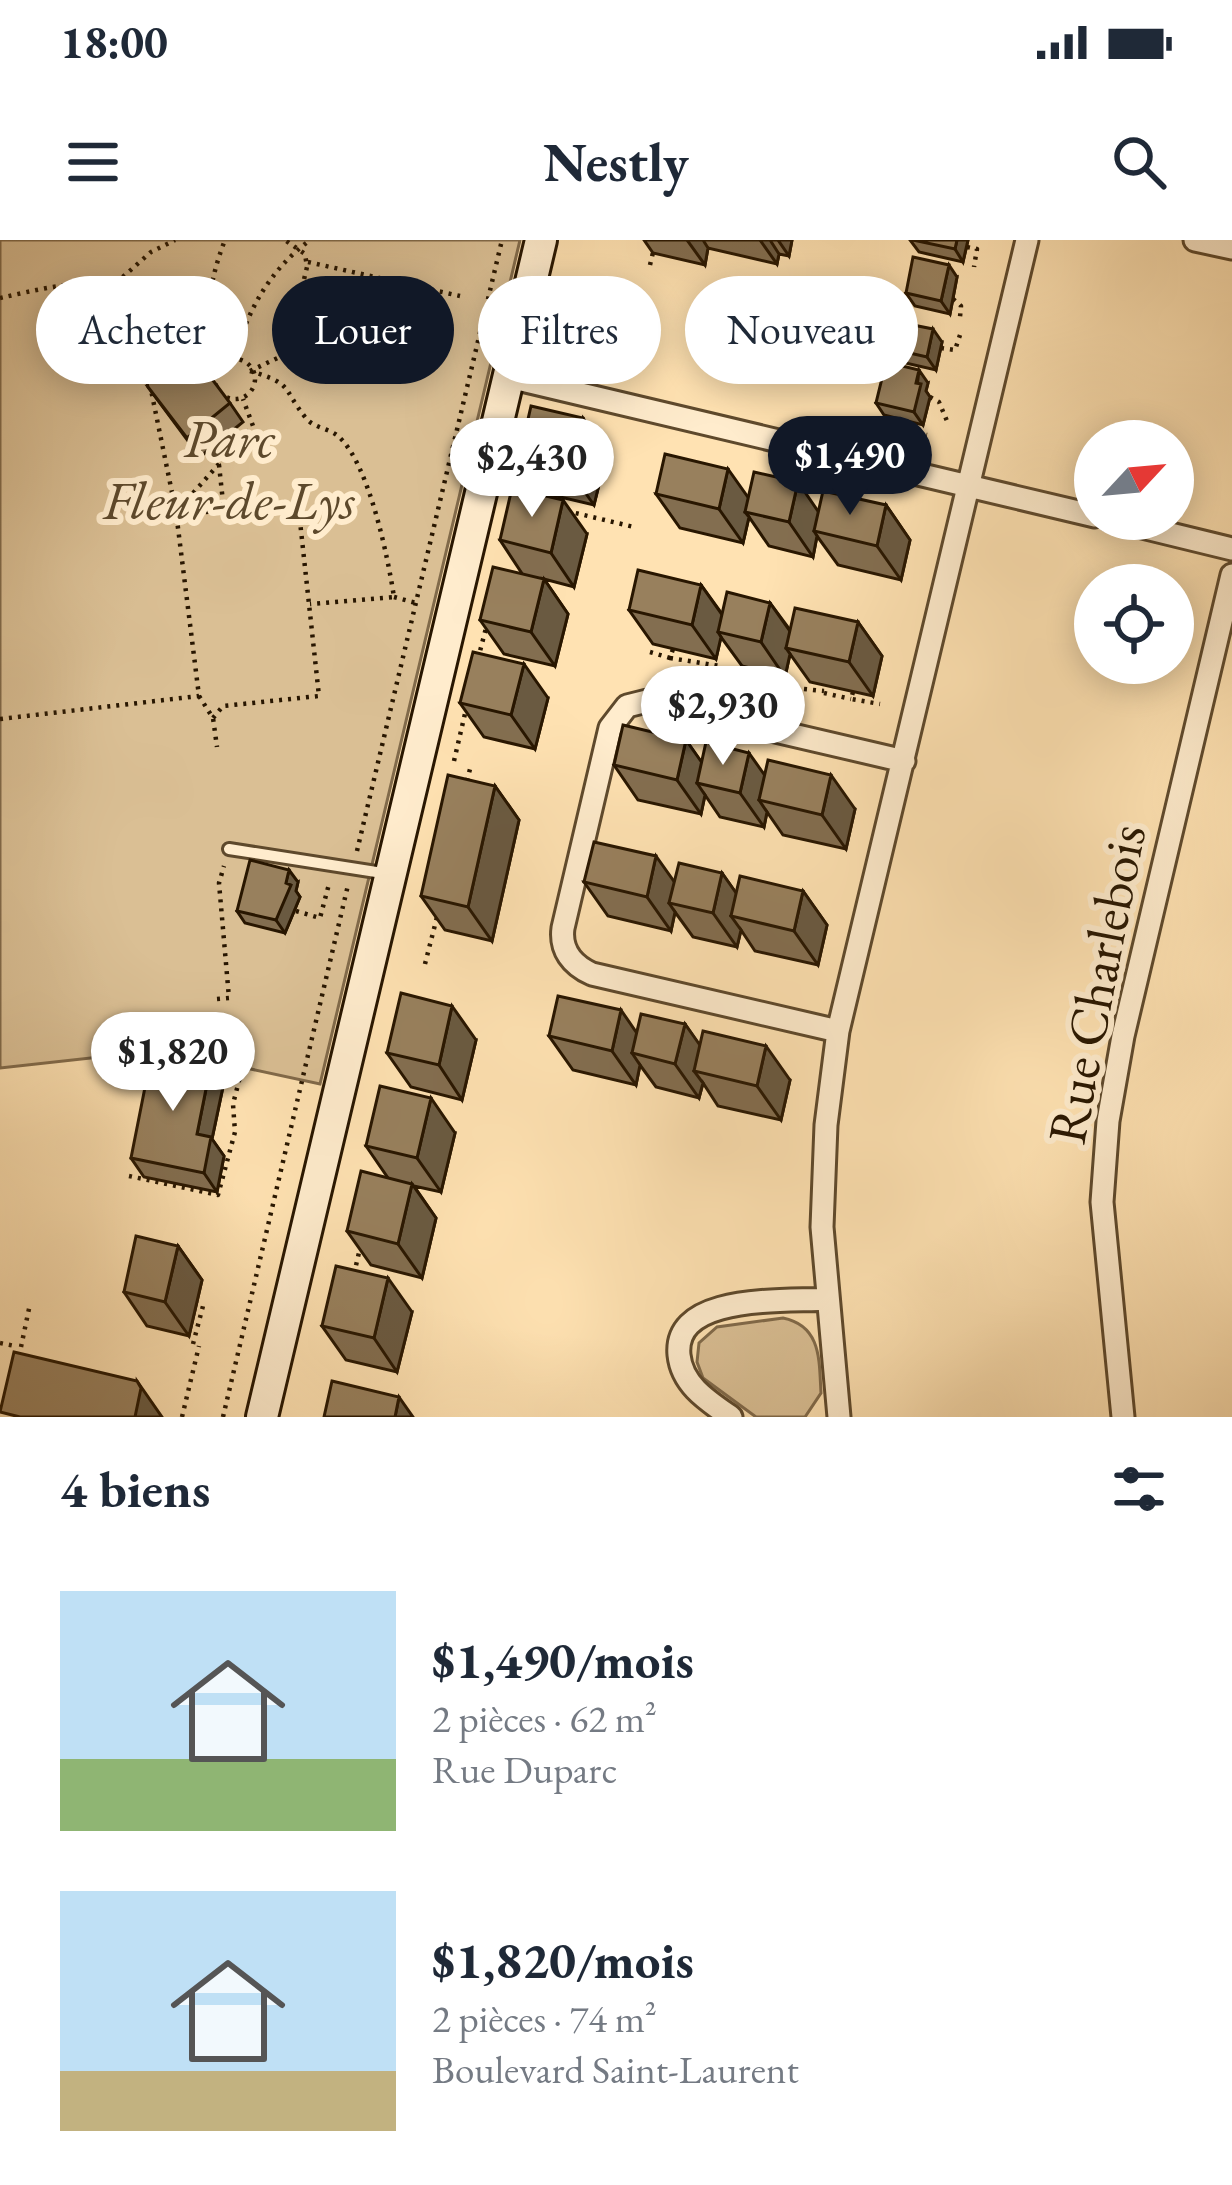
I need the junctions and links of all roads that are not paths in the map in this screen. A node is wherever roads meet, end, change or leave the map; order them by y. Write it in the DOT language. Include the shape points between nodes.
graph roads {
  1 [pos="542,240"];
  2 [pos="1027,240"];
  3 [pos="1195,240"];
  4 [pos="1232,248"];
  5 [pos="533,276"];
  6 [pos="507,384"];
  7 [pos="539,384"];
  8 [pos="969,485"];
  9 [pos="1074,510"];
  10 [pos="1194,540"];
  11 [pos="1232,549"];
  12 [pos="1232,574"];
  13 [pos="904,761"];
  14 [pos="229,849"];
  15 [pos="392,874"];
  16 [pos="838,1031"];
  17 [pos="826,1299"];
  18 [pos="262,1417"];
  19 [pos="730,1417"];
  20 [pos="839,1417"];
  21 [pos="1123,1417"];
  1 -- 5 [label="street"];
  2 -- 8 [label="street"];
  3 -- 4 [label="street"];
  6 -- 15 [label="street"];
  7 -- 8 [label="street"];
  8 -- 9 [label="street"];
  8 -- 13 [label="street"];
  10 -- 11 [label="street"];
  12 -- 21 [label="street, Rue Charlebois" via="1108,1121 1102,1202"];
  13 -- 16 [label="street"];
  13 -- 16 [label="street" via="647,701 627,706 610,728 563,928 568,956 592,974"];
  14 -- 15 [label="lane"];
  15 -- 18 [label="street"];
  16 -- 17 [label="street" via="822,1192"];
  17 -- 19 [label="street" via="712,1309 689,1320 679,1343 682,1371"];
  17 -- 20 [label="street"];
}
